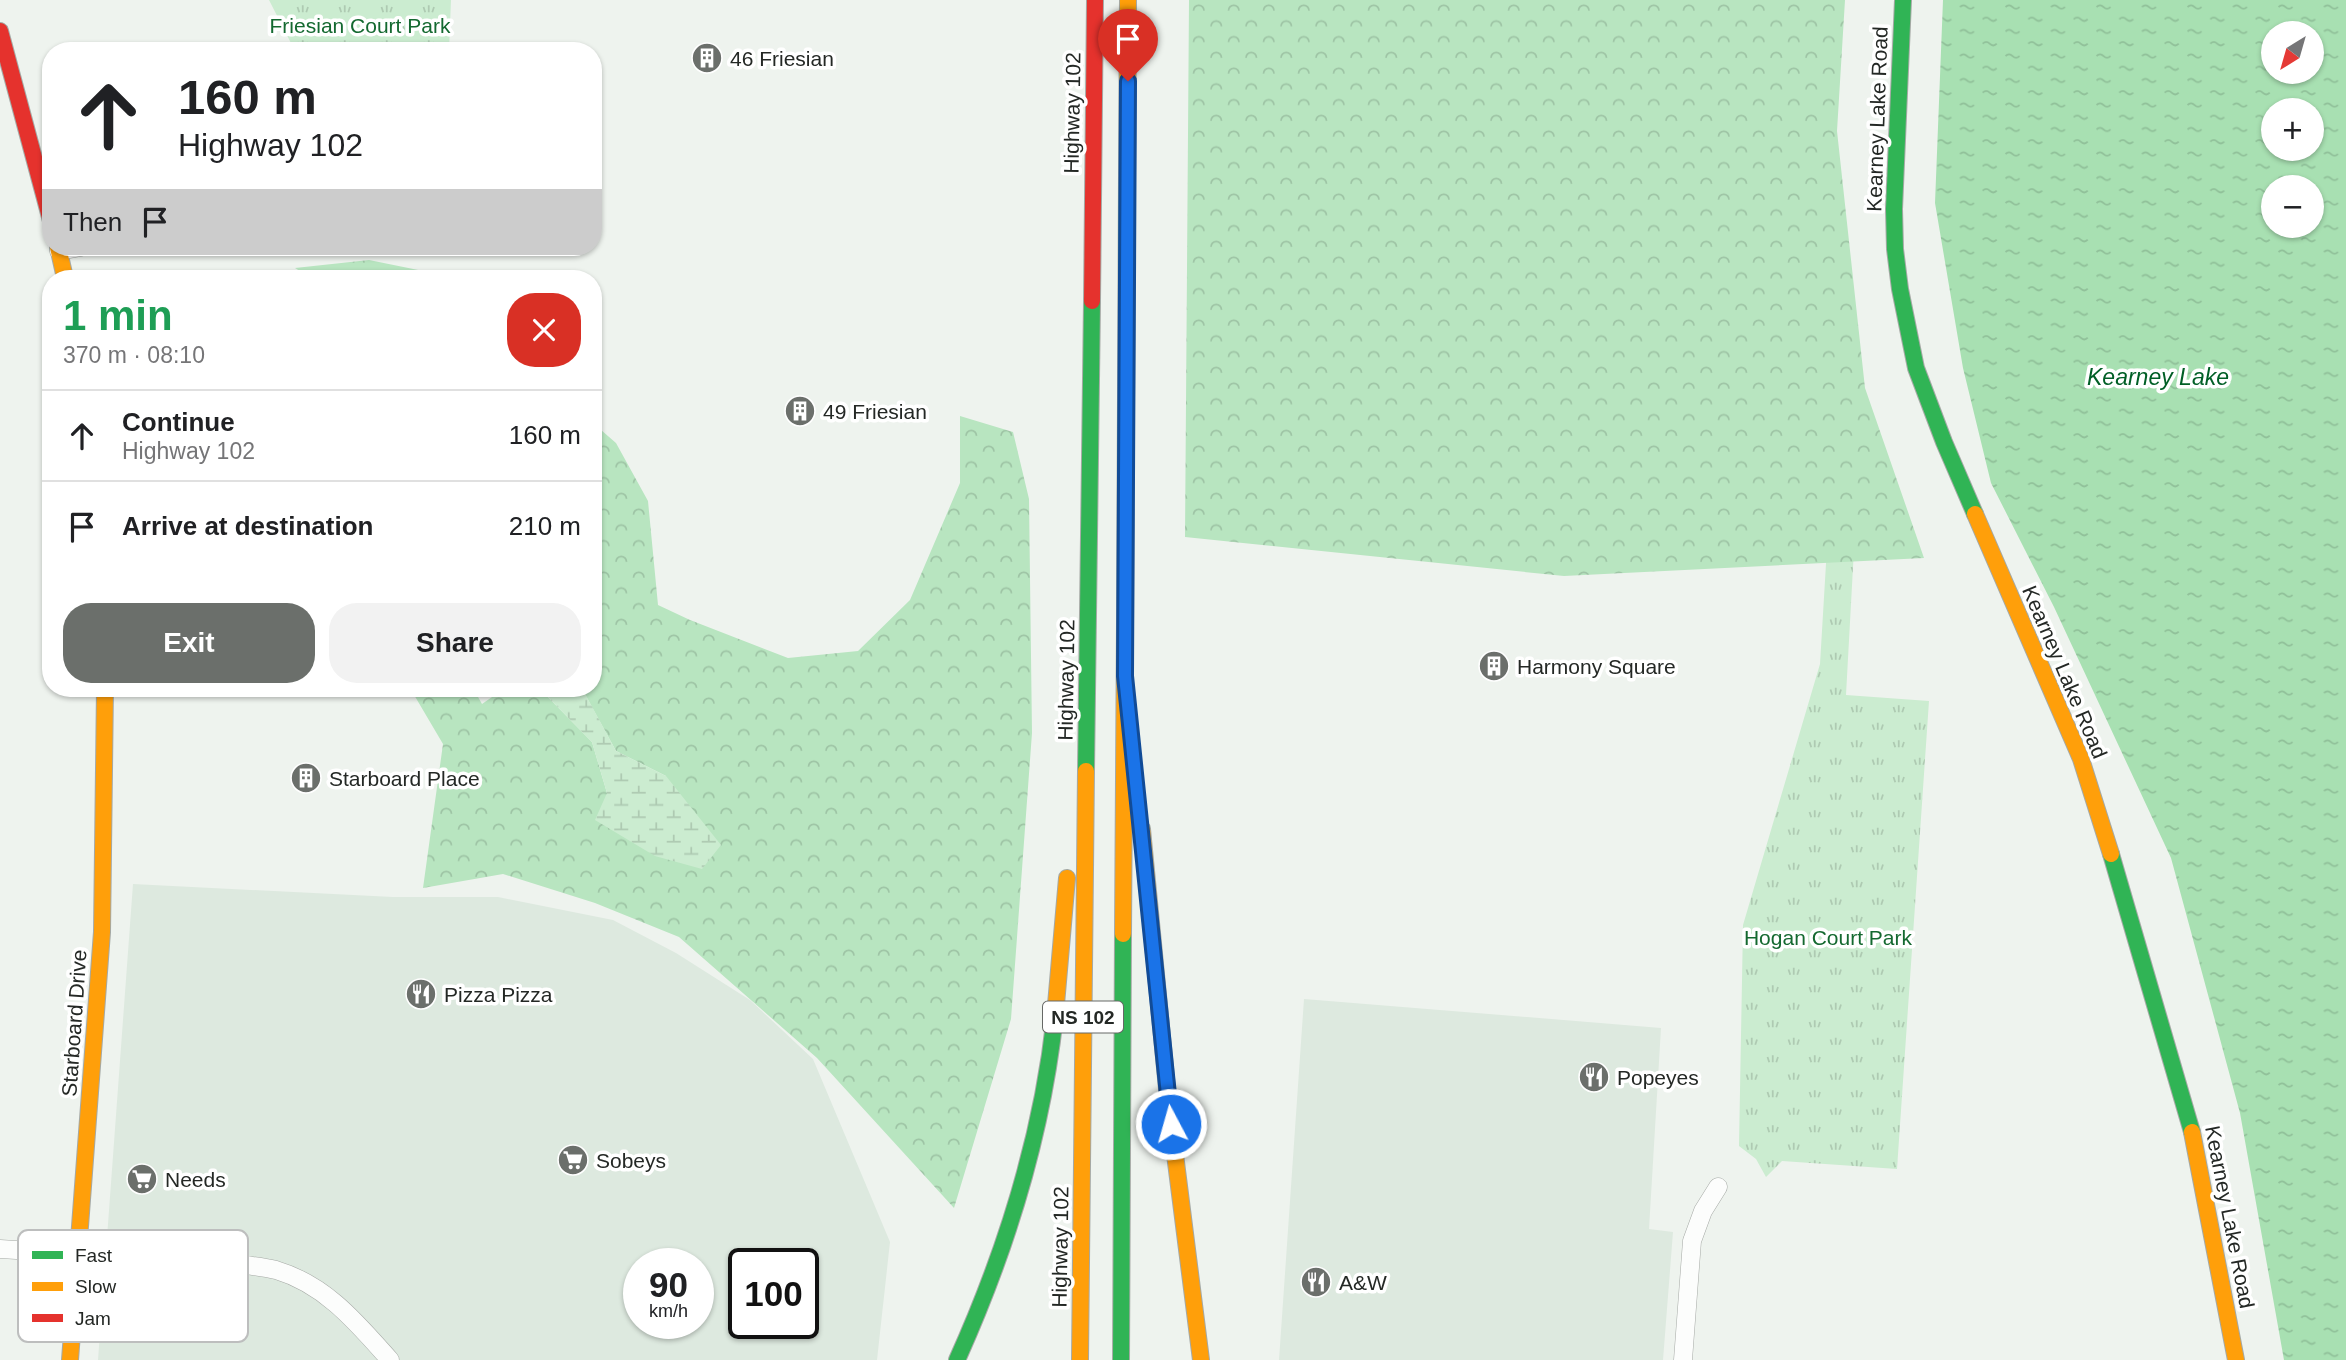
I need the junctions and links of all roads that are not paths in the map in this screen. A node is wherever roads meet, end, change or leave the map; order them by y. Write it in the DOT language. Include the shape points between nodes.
graph roads {
  1 [pos="1094,0"];
  2 [pos="1128,0"];
  3 [pos="1903,0"];
  4 [pos="0,31"];
  5 [pos="42,187"];
  6 [pos="1087,675"];
  7 [pos="1125,676"];
  8 [pos="105,697"];
  9 [pos="1718,1187"];
  10 [pos="79,1230"];
  11 [pos="0,1250"];
  12 [pos="18,1251"];
  13 [pos="248,1266"];
  14 [pos="71,1342"];
  15 [pos="70,1360"];
  16 [pos="390,1360"];
  17 [pos="957,1360"];
  18 [pos="1080,1360"];
  19 [pos="1121,1360"];
  20 [pos="1201,1360"];
  21 [pos="1683,1360"];
  22 [pos="2235,1360"];
  1 -- 6 [label="main road, Highway 102 / NS 102"];
  2 -- 7 [label="main road, NS 102"];
  3 -- 22 [label="main road, Kearney Lake Road" via="1895,250 1916,368 2085,772 2190,1122"];
  4 -- 5 [label="main road"];
  6 -- 17 [label="main road" via="1039,1121 1019,1202"];
  6 -- 18 [label="main road, Highway 102 / NS 102"];
  7 -- 19 [label="main road, NS 102"];
  7 -- 20 [label="main road" via="1168,1099"];
  8 -- 10 [label="main road, Starboard Drive" via="102,933"];
  9 -- 21 [label="street" via="1692,1241"];
  11 -- 12 [label="street"];
  13 -- 16 [label="street" via="309,1283 337,1303"];
  14 -- 15 [label="main road, Starboard Drive"];
}
